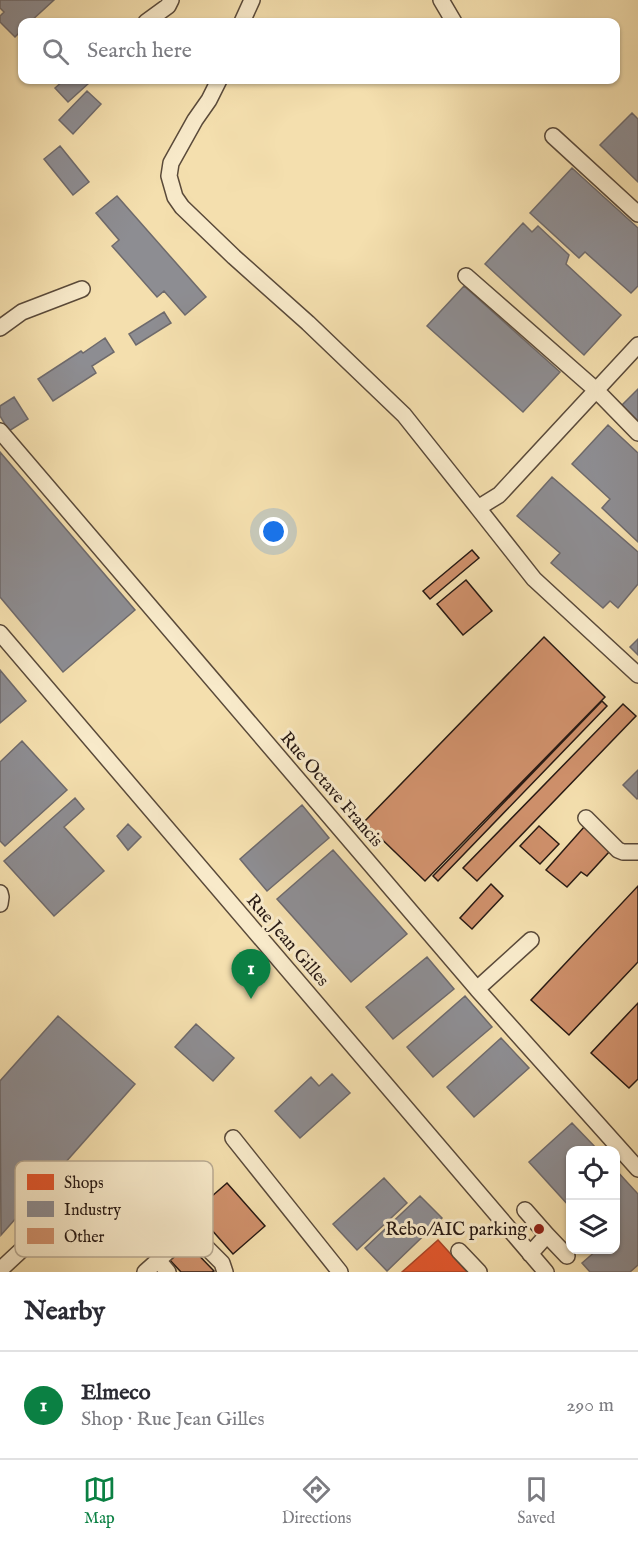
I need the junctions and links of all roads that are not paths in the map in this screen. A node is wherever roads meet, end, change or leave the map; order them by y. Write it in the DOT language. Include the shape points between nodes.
graph roads {
  1 [pos="171,0"];
  2 [pos="252,0"];
  3 [pos="441,0"];
  4 [pos="152,18"];
  5 [pos="244,18"];
  6 [pos="452,18"];
  7 [pos="217,84"];
  8 [pos="553,136"];
  9 [pos="638,214"];
  10 [pos="466,276"];
  11 [pos="82,289"];
  12 [pos="0,328"];
  13 [pos="638,345"];
  14 [pos="596,390"];
  15 [pos="0,431"];
  16 [pos="638,433"];
  17 [pos="478,508"];
  18 [pos="0,633"];
  19 [pos="638,675"];
  20 [pos="586,818"];
  21 [pos="638,852"];
  22 [pos="0,893"];
  23 [pos="0,904"];
  24 [pos="531,940"];
  25 [pos="477,989"];
  26 [pos="233,1138"];
  27 [pos="638,1169"];
  28 [pos="525,1210"];
  29 [pos="548,1235"];
  30 [pos="459,1251"];
  31 [pos="213,1254"];
  32 [pos="530,1254"];
  33 [pos="567,1256"];
  34 [pos="16,1257"];
  35 [pos="163,1266"];
  36 [pos="1,1271"];
  37 [pos="145,1272"];
  38 [pos="225,1272"];
  39 [pos="340,1272"];
  40 [pos="479,1272"];
  41 [pos="546,1272"];
  1 -- 4 [label="street"];
  2 -- 5 [label="street"];
  3 -- 6 [label="street"];
  7 -- 17 [label="street" via="171,163 169,176 175,197 404,415"];
  8 -- 9 [label="street"];
  10 -- 14 [label="street"];
  11 -- 12 [label="street" via="22,312"];
  13 -- 14 [label="street"];
  14 -- 16 [label="street"];
  14 -- 17 [label="street" via="499,495"];
  15 -- 25 [label="street, Rue Octave Francis"];
  17 -- 19 [label="street" via="534,579"];
  18 -- 32 [label="street, Rue Jean Gilles"];
  20 -- 21 [label="street" via="618,850"];
  22 -- 23 [label="street"];
  24 -- 25 [label="street"];
  25 -- 27 [label="street, Rue Octave Francis"];
  26 -- 39 [label="street"];
  28 -- 29 [label="street"];
  29 -- 32 [label="street"];
  29 -- 33 [label="street"];
  30 -- 40 [label="street"];
  31 -- 38 [label="street"];
  32 -- 41 [label="street, Rue Jean Gilles"];
  34 -- 36 [label="street"];
  35 -- 37 [label="street"];
}
